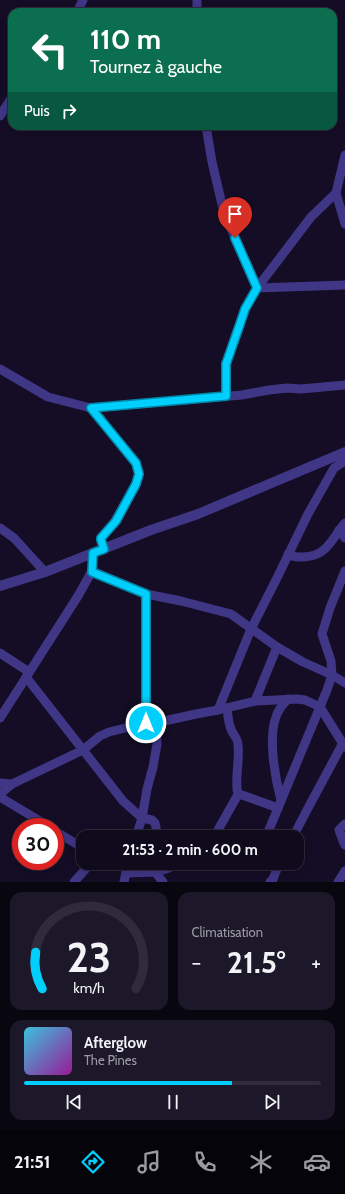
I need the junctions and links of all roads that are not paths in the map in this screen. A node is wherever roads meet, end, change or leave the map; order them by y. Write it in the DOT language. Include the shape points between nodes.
graph roads {
  1 [pos="8,103"];
  2 [pos="0,116"];
  3 [pos="207,130"];
  4 [pos="345,154"];
  5 [pos="336,192"];
  6 [pos="345,224"];
  7 [pos="345,285"];
  8 [pos="257,288"];
  9 [pos="0,369"];
  10 [pos="345,385"];
  11 [pos="226,396"];
  12 [pos="91,408"];
  13 [pos="345,452"];
  14 [pos="345,461"];
  15 [pos="342,526"];
  16 [pos="0,528"];
  17 [pos="345,538"];
  18 [pos="104,549"];
  19 [pos="93,553"];
  20 [pos="288,554"];
  21 [pos="345,571"];
  22 [pos="45,572"];
  23 [pos="92,572"];
  24 [pos="0,586"];
  25 [pos="146,594"];
  26 [pos="251,629"];
  27 [pos="277,647"];
  28 [pos="0,653"];
  29 [pos="27,675"];
  30 [pos="332,675"];
  31 [pos="345,682"];
  32 [pos="288,699"];
  33 [pos="255,700"];
  34 [pos="320,707"];
  35 [pos="222,709"];
  36 [pos="0,718"];
  37 [pos="156,721"];
  38 [pos="146,723"];
  39 [pos="344,745"];
  40 [pos="83,750"];
  41 [pos="0,783"];
  42 [pos="12,784"];
  43 [pos="238,795"];
  44 [pos="0,796"];
  45 [pos="279,804"];
  46 [pos="35,818"];
  47 [pos="142,818"];
  48 [pos="345,824"];
  49 [pos="138,830"];
  50 [pos="156,830"];
  51 [pos="218,830"];
  52 [pos="269,830"];
  53 [pos="297,830"];
  54 [pos="64,836"];
  55 [pos="76,844"];
  56 [pos="345,845"];
  57 [pos="85,870"];
  58 [pos="150,870"];
  59 [pos="155,870"];
  60 [pos="276,870"];
  61 [pos="345,871"];
  62 [pos="125,877"];
  63 [pos="272,881"];
  64 [pos="74,882"];
  65 [pos="163,882"];
  66 [pos="338,882"];
  1 -- 2 [label="street"];
  3 -- 8 [label="street" via="224,213"];
  4 -- 5 [label="street"];
  5 -- 6 [label="street"];
  5 -- 8 [label="street" via="311,217"];
  7 -- 8 [label="street"];
  8 -- 11 [label="street" via="245,309 226,364"];
  9 -- 12 [label="street" via="48,397"];
  10 -- 11 [label="street" via="288,388"];
  11 -- 12 [label="street"];
  12 -- 18 [label="street" via="136,463 139,474 116,521 101,538"];
  13 -- 18 [label="street" via="198,514"];
  14 -- 20 [label="street" via="330,474"];
  15 -- 17 [label="street"];
  15 -- 20 [label="street" via="322,552 310,557 293,557"];
  16 -- 22 [label="street" via="14,538"];
  18 -- 19 [label="street"];
  19 -- 22 [label="street"];
  19 -- 23 [label="street"];
  20 -- 26 [label="street"];
  21 -- 30 [label="street" via="322,634 331,661"];
  22 -- 24 [label="street"];
  23 -- 25 [label="street"];
  23 -- 29 [label="street"];
  25 -- 26 [label="street" via="227,612"];
  25 -- 38 [label="street"];
  26 -- 27 [label="street"];
  26 -- 35 [label="street"];
  27 -- 30 [label="street"];
  27 -- 33 [label="street"];
  28 -- 29 [label="street"];
  29 -- 36 [label="street"];
  29 -- 40 [label="street"];
  30 -- 31 [label="street"];
  30 -- 34 [label="street"];
  32 -- 33 [label="street"];
  32 -- 34 [label="street" via="306,700"];
  32 -- 45 [label="street" via="275,717 272,736"];
  33 -- 35 [label="street"];
  34 -- 39 [label="street"];
  34 -- 45 [label="street"];
  35 -- 37 [label="street"];
  35 -- 43 [label="street" via="231,731 237,738"];
  37 -- 38 [label="street"];
  37 -- 47 [label="street" via="157,744"];
  38 -- 40 [label="street" via="109,732"];
  39 -- 53 [label="street"];
  40 -- 42 [label="street"];
  40 -- 47 [label="street" via="123,800"];
  41 -- 42 [label="street"];
  42 -- 44 [label="street"];
  43 -- 45 [label="street"];
  43 -- 51 [label="street"];
  44 -- 46 [label="street"];
  45 -- 52 [label="street"];
  47 -- 49 [label="street"];
  47 -- 50 [label="street" via="152,820"];
  48 -- 56 [label="street" via="339,830"];
  54 -- 55 [label="street"];
  57 -- 64 [label="street"];
  58 -- 62 [label="street"];
  59 -- 65 [label="street"];
  60 -- 63 [label="street"];
  61 -- 66 [label="street"];
}
